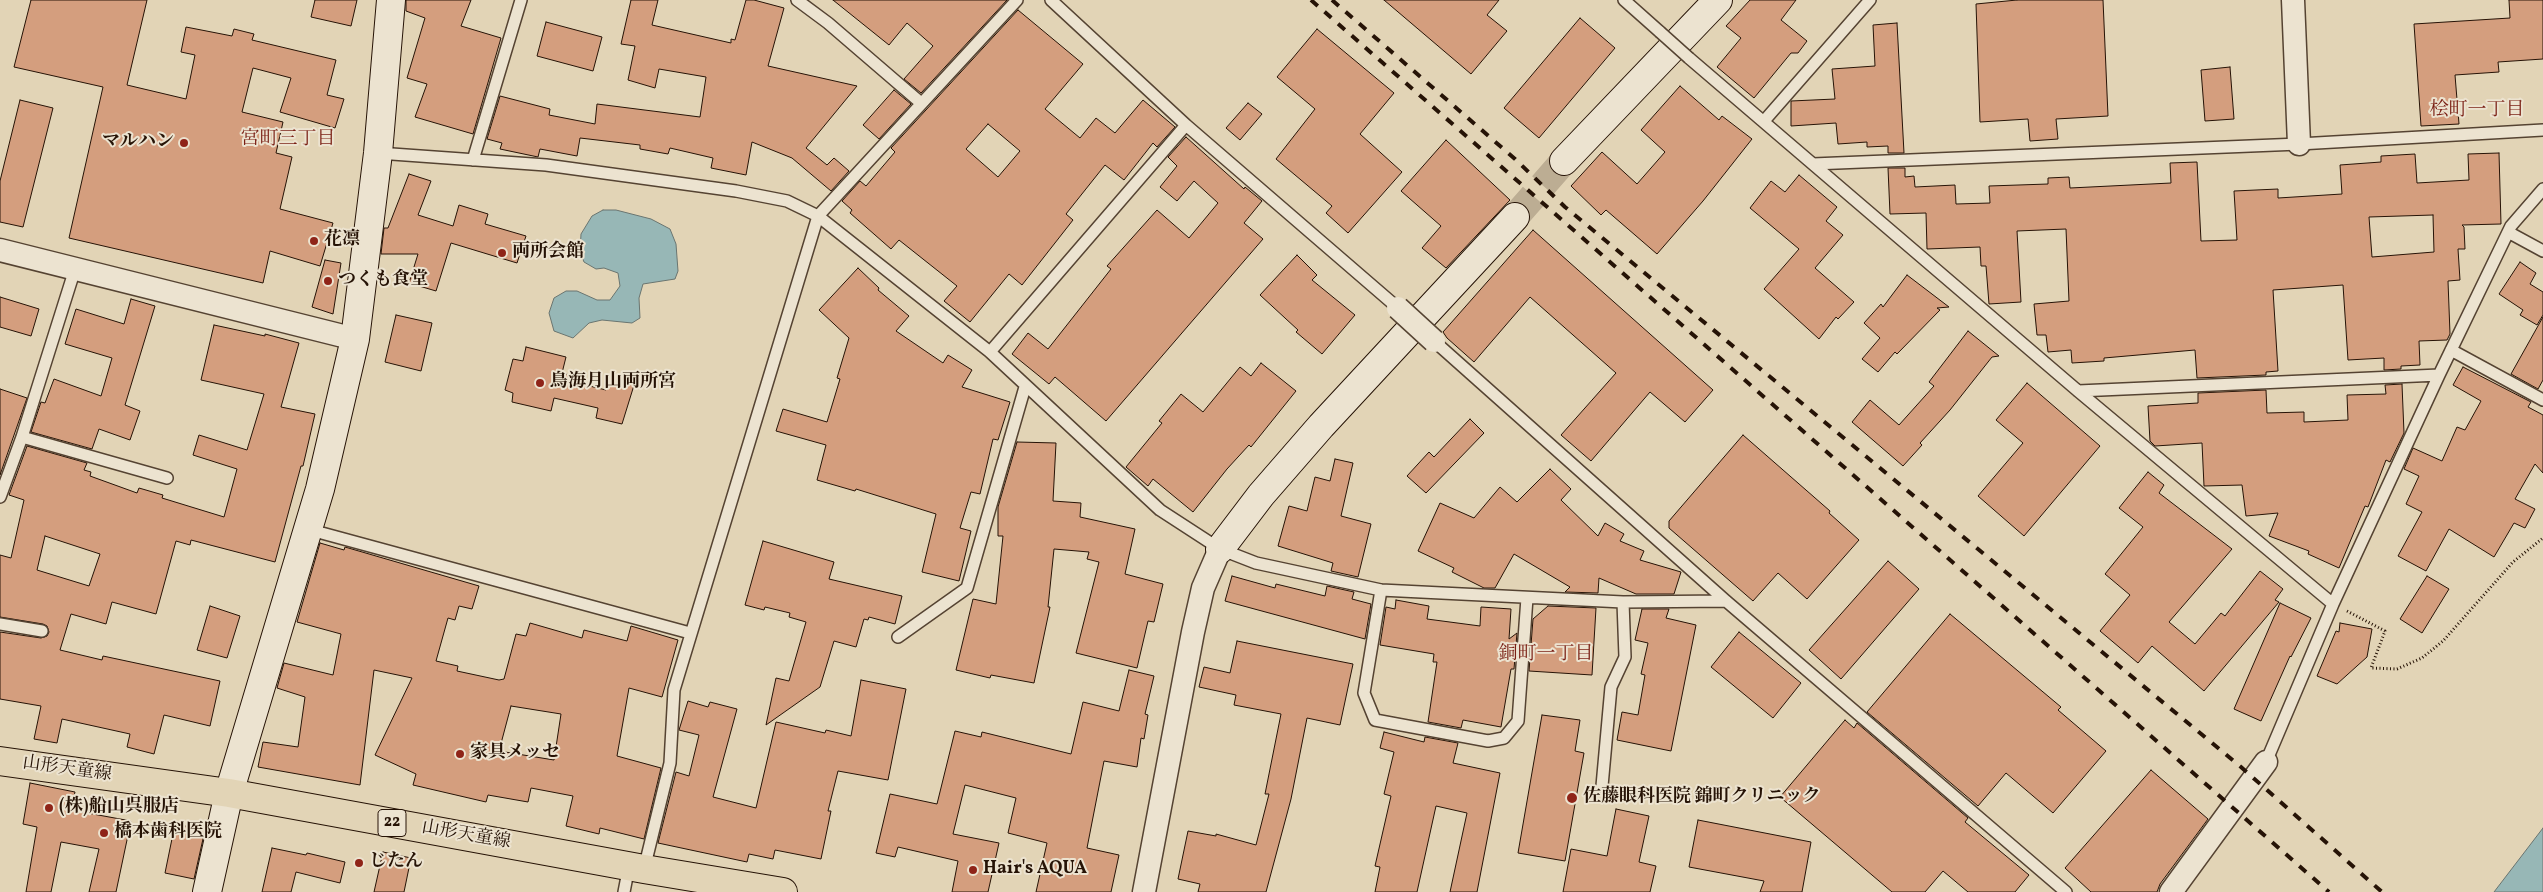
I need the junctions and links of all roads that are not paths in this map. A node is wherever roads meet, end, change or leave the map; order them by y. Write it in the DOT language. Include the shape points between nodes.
graph roads {
  1 [pos="392,0"];
  2 [pos="521,0"];
  3 [pos="797,0"];
  4 [pos="1017,0"];
  5 [pos="1051,0"];
  6 [pos="1624,0"];
  7 [pos="1718,0"];
  8 [pos="1870,0"];
  9 [pos="2293,0"];
  10 [pos="921,103"];
  11 [pos="1764,121"];
  12 [pos="1186,125"];
  13 [pos="2543,130"];
  14 [pos="2299,144"];
  15 [pos="378,153"];
  16 [pos="473,160"];
  17 [pos="1564,161"];
  18 [pos="1813,164"];
  19 [pos="2543,189"];
  20 [pos="818,216"];
  21 [pos="1515,217"];
  22 [pos="2508,232"];
  23 [pos="0,250"];
  24 [pos="2543,251"];
  25 [pos="75,269"];
  26 [pos="1398,308"];
  27 [pos="355,339"];
  28 [pos="1434,341"];
  29 [pos="2451,350"];
  30 [pos="990,352"];
  31 [pos="2439,375"];
  32 [pos="1025,387"];
  33 [pos="2078,391"];
  34 [pos="2543,400"];
  35 [pos="22,437"];
  36 [pos="166,478"];
  37 [pos="0,497"];
  38 [pos="307,529"];
  39 [pos="1220,549"];
  40 [pos="1381,590"];
  41 [pos="1527,598"];
  42 [pos="1623,602"];
  43 [pos="1726,602"];
  44 [pos="2333,604"];
  45 [pos="0,624"];
  46 [pos="42,631"];
  47 [pos="690,633"];
  48 [pos="898,637"];
  49 [pos="0,761"];
  50 [pos="2266,762"];
  51 [pos="1602,786"];
  52 [pos="230,793"];
  53 [pos="632,876"];
  54 [pos="207,892"];
  55 [pos="783,892"];
  56 [pos="1144,892"];
  57 [pos="2066,892"];
  58 [pos="2171,892"];
  1 -- 15 [label="street"];
  2 -- 16 [label="lane"];
  3 -- 10 [label="lane"];
  4 -- 10 [label="lane"];
  5 -- 12 [label="lane"];
  6 -- 11 [label="lane, bridge"];
  7 -- 17 [label="street"];
  8 -- 11 [label="lane"];
  9 -- 14 [label="street"];
  10 -- 20 [label="lane"];
  11 -- 18 [label="lane"];
  12 -- 26 [label="lane"];
  12 -- 30 [label="lane"];
  13 -- 14 [label="lane"];
  14 -- 18 [label="lane"];
  15 -- 16 [label="lane"];
  15 -- 27 [label="street"];
  16 -- 20 [label="lane" via="546,165 736,191 787,202"];
  18 -- 33 [label="lane"];
  19 -- 22 [label="lane"];
  20 -- 30 [label="lane"];
  20 -- 47 [label="lane"];
  21 -- 39 [label="street" via="1321,426 1261,495"];
  22 -- 24 [label="lane"];
  22 -- 29 [label="lane"];
  23 -- 25 [label="street"];
  25 -- 27 [label="street"];
  25 -- 35 [label="lane"];
  26 -- 28 [label="street, bridge"];
  27 -- 38 [label="street" via="340,410"];
  28 -- 43 [label="lane"];
  29 -- 31 [label="lane"];
  29 -- 34 [label="lane"];
  30 -- 32 [label="lane"];
  31 -- 33 [label="lane"];
  31 -- 44 [label="lane"];
  32 -- 39 [label="lane" via="1160,510"];
  32 -- 48 [label="lane" via="967,588"];
  33 -- 44 [label="lane"];
  35 -- 36 [label="lane"];
  35 -- 37 [label="lane"];
  38 -- 47 [label="lane"];
  38 -- 52 [label="street"];
  39 -- 40 [label="lane" via="1256,563"];
  39 -- 56 [label="street" via="1203,588 1193,632"];
  40 -- 41 [label="lane"];
  40 -- 41 [label="lane" via="1364,693 1375,720 1488,741 1504,738 1518,721"];
  41 -- 42 [label="lane"];
  42 -- 43 [label="lane"];
  42 -- 51 [label="lane" via="1625,657 1611,687"];
  43 -- 57 [label="lane"];
  44 -- 50 [label="lane"];
  45 -- 46 [label="lane"];
  47 -- 53 [label="lane" via="674,690 670,763"];
  49 -- 52 [label="main road, 山形天童線 / 22"];
  50 -- 58 [label="street"];
  52 -- 53 [label="main road, 山形天童線 / 22"];
  52 -- 54 [label="street"];
  53 -- 55 [label="main road, 山形天童線 / 22"];
}
